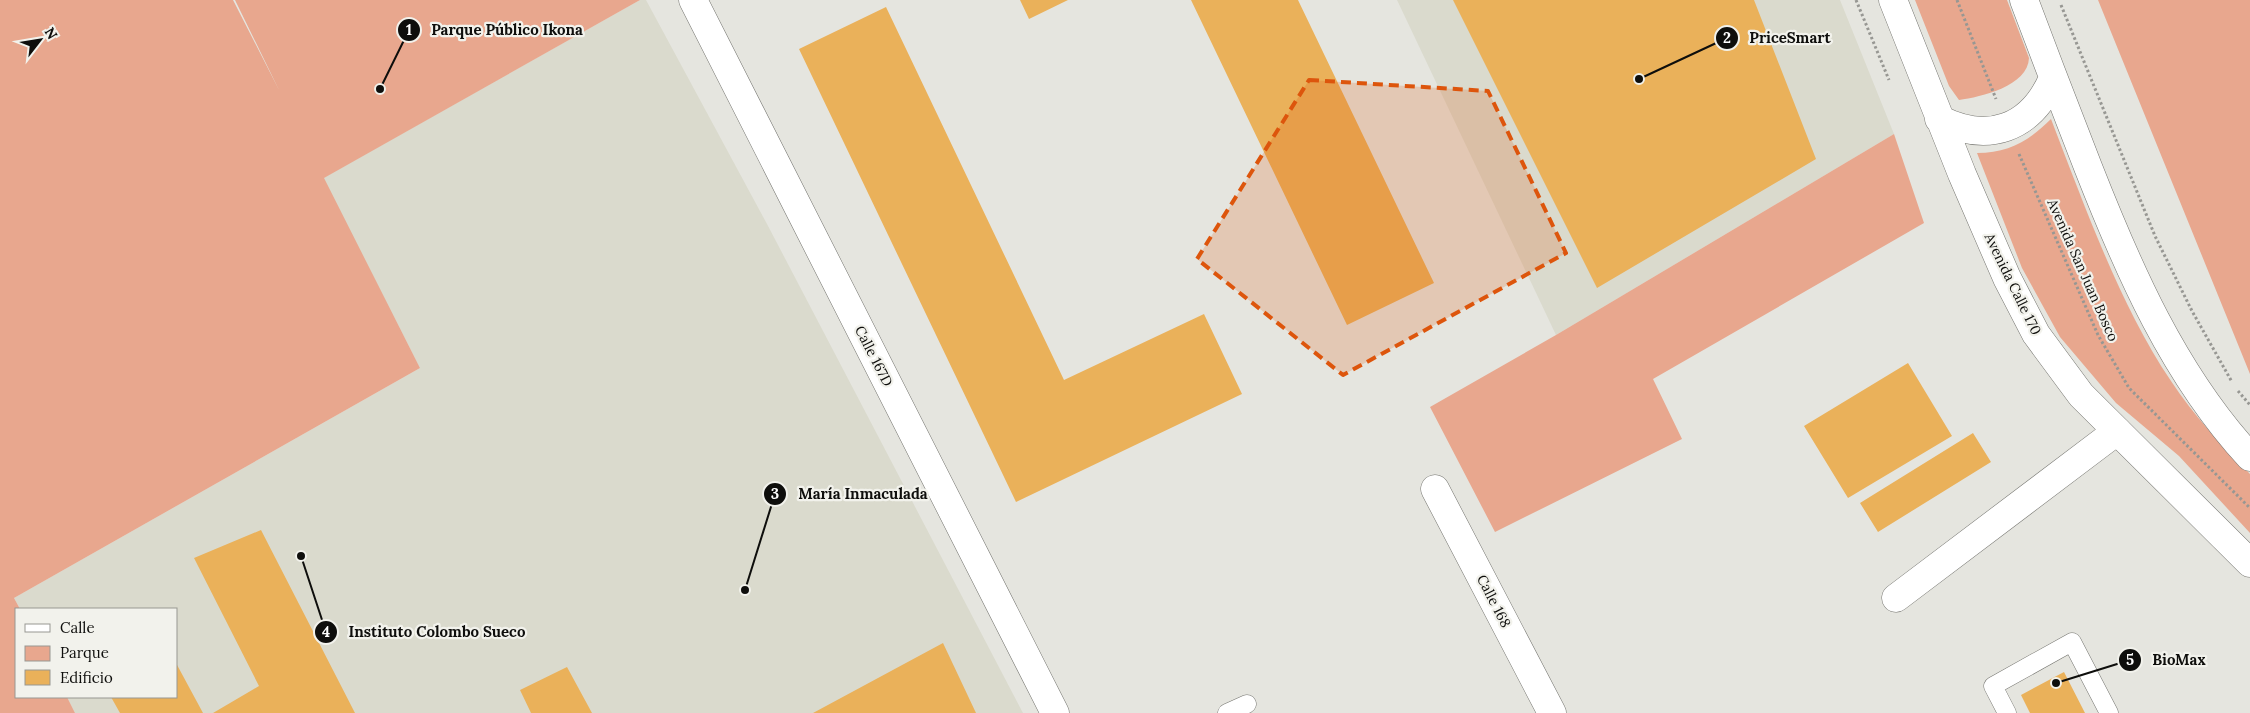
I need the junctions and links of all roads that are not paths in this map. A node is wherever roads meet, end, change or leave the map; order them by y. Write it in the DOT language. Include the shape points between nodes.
graph roads {
  1 [pos="693,0"];
  2 [pos="1893,0"];
  3 [pos="2024,0"];
  4 [pos="2053,78"];
  5 [pos="1939,119"];
  6 [pos="2117,431"];
  7 [pos="2247,452"];
  8 [pos="1436,489"];
  9 [pos="2250,563"];
  10 [pos="1896,598"];
  11 [pos="1247,704"];
  12 [pos="1055,713"];
  13 [pos="1227,713"];
  14 [pos="1552,713"];
  15 [pos="2007,713"];
  16 [pos="2108,713"];
  1 -- 12 [label="main road, Calle 167D"];
  2 -- 5 [label="main road, Avenida Calle 170"];
  3 -- 4 [label="main road"];
  4 -- 5 [label="main road" via="2035,109 2021,121 2007,127 1988,132 1971,131"];
  4 -- 7 [label="main road" via="2135,281 2187,374"];
  5 -- 6 [label="main road, Avenida Calle 170" via="2022,309 2081,395"];
  6 -- 9 [label="main road, Avenida Calle 170"];
  6 -- 10 [label="main road"];
  8 -- 14 [label="main road, Calle 168"];
  11 -- 13 [label="lane"];
  15 -- 16 [label="lane" via="1993,686 2072,642"];
}
